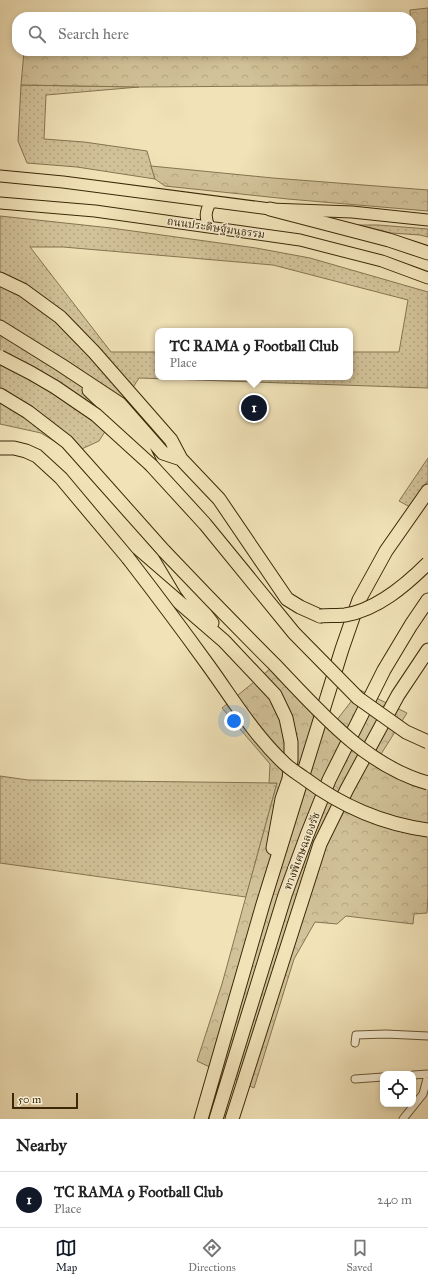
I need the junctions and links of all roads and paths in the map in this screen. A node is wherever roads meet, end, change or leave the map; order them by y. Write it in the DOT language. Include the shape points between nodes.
graph roads {
  1 [pos="0,176"];
  2 [pos="211,202"];
  3 [pos="0,203"];
  4 [pos="270,209"];
  5 [pos="428,220"];
  6 [pos="209,227"];
  7 [pos="428,253"];
  8 [pos="428,278"];
  9 [pos="0,279"];
  10 [pos="0,327"];
  11 [pos="0,357"];
  12 [pos="61,365"];
  13 [pos="0,395"];
  14 [pos="0,448"];
  15 [pos="181,459"];
  16 [pos="151,465"];
  17 [pos="428,491"];
  18 [pos="164,551"];
  19 [pos="128,558"];
  20 [pos="428,563"];
  21 [pos="428,600"];
  22 [pos="224,641"];
  23 [pos="428,650"];
  24 [pos="428,742"];
  25 [pos="428,783"];
  26 [pos="428,830"];
  27 [pos="263,904"];
  28 [pos="428,1036"];
  29 [pos="355,1043"];
  30 [pos="416,1075"];
  31 [pos="428,1075"];
  32 [pos="380,1077"];
  33 [pos="355,1079"];
  34 [pos="201,1119"];
  35 [pos="216,1119"];
  36 [pos="232,1119"];
  37 [pos="403,1119"];
  1 -- 2 [label="main road"];
  2 -- 4 [label="main road"];
  2 -- 6 [label="main road" via="206,209"];
  3 -- 6 [label="main road, ถนนประดิษฐ์มนูธรรม" via="96,211"];
  4 -- 5 [label="main road" via="352,212"];
  4 -- 7 [label="highway" via="389,240"];
  6 -- 8 [label="main road, ถนนประดิษฐ์มนูธรรม" via="300,240 382,261"];
  9 -- 15 [label="highway" via="23,290 60,316 171,440"];
  10 -- 12 [label="highway"];
  11 -- 16 [label="highway, bridge" via="55,387 96,415"];
  12 -- 15 [label="highway" via="120,404 163,453"];
  12 -- 16 [label="highway" via="137,436"];
  13 -- 18 [label="highway" via="28,412 67,442"];
  14 -- 19 [label="highway" via="14,448 37,456 61,478"];
  15 -- 20 [label="highway, bridge" via="219,500 287,599 320,616 345,615 380,602 411,580"];
  16 -- 24 [label="highway, bridge" via="204,524 294,633 358,698 406,732"];
  17 -- 27 [label="highway, bridge" via="386,551 359,600"];
  18 -- 22 [label="highway, bridge" via="186,588"];
  18 -- 25 [label="highway, bridge" via="339,731 387,766 415,780"];
  19 -- 22 [label="highway, bridge"];
  19 -- 26 [label="highway, bridge" via="246,718 285,764 320,790 364,814 406,828"];
  21 -- 35 [label="highway, ทางพิเศษฉลองรัช, bridge" via="384,670 329,780 285,895"];
  22 -- 27 [label="highway" via="275,695 286,718 290,742 289,779 282,799"];
  23 -- 36 [label="highway, ทางพิเศษฉลองรัช, bridge" via="398,694 320,844"];
  27 -- 34 [label="highway"];
  28 -- 29 [label="street" via="356,1035"];
  30 -- 31 [label="street"];
  31 -- 37 [label="street" via="423,1094"];
  32 -- 33 [label="street"];
}
